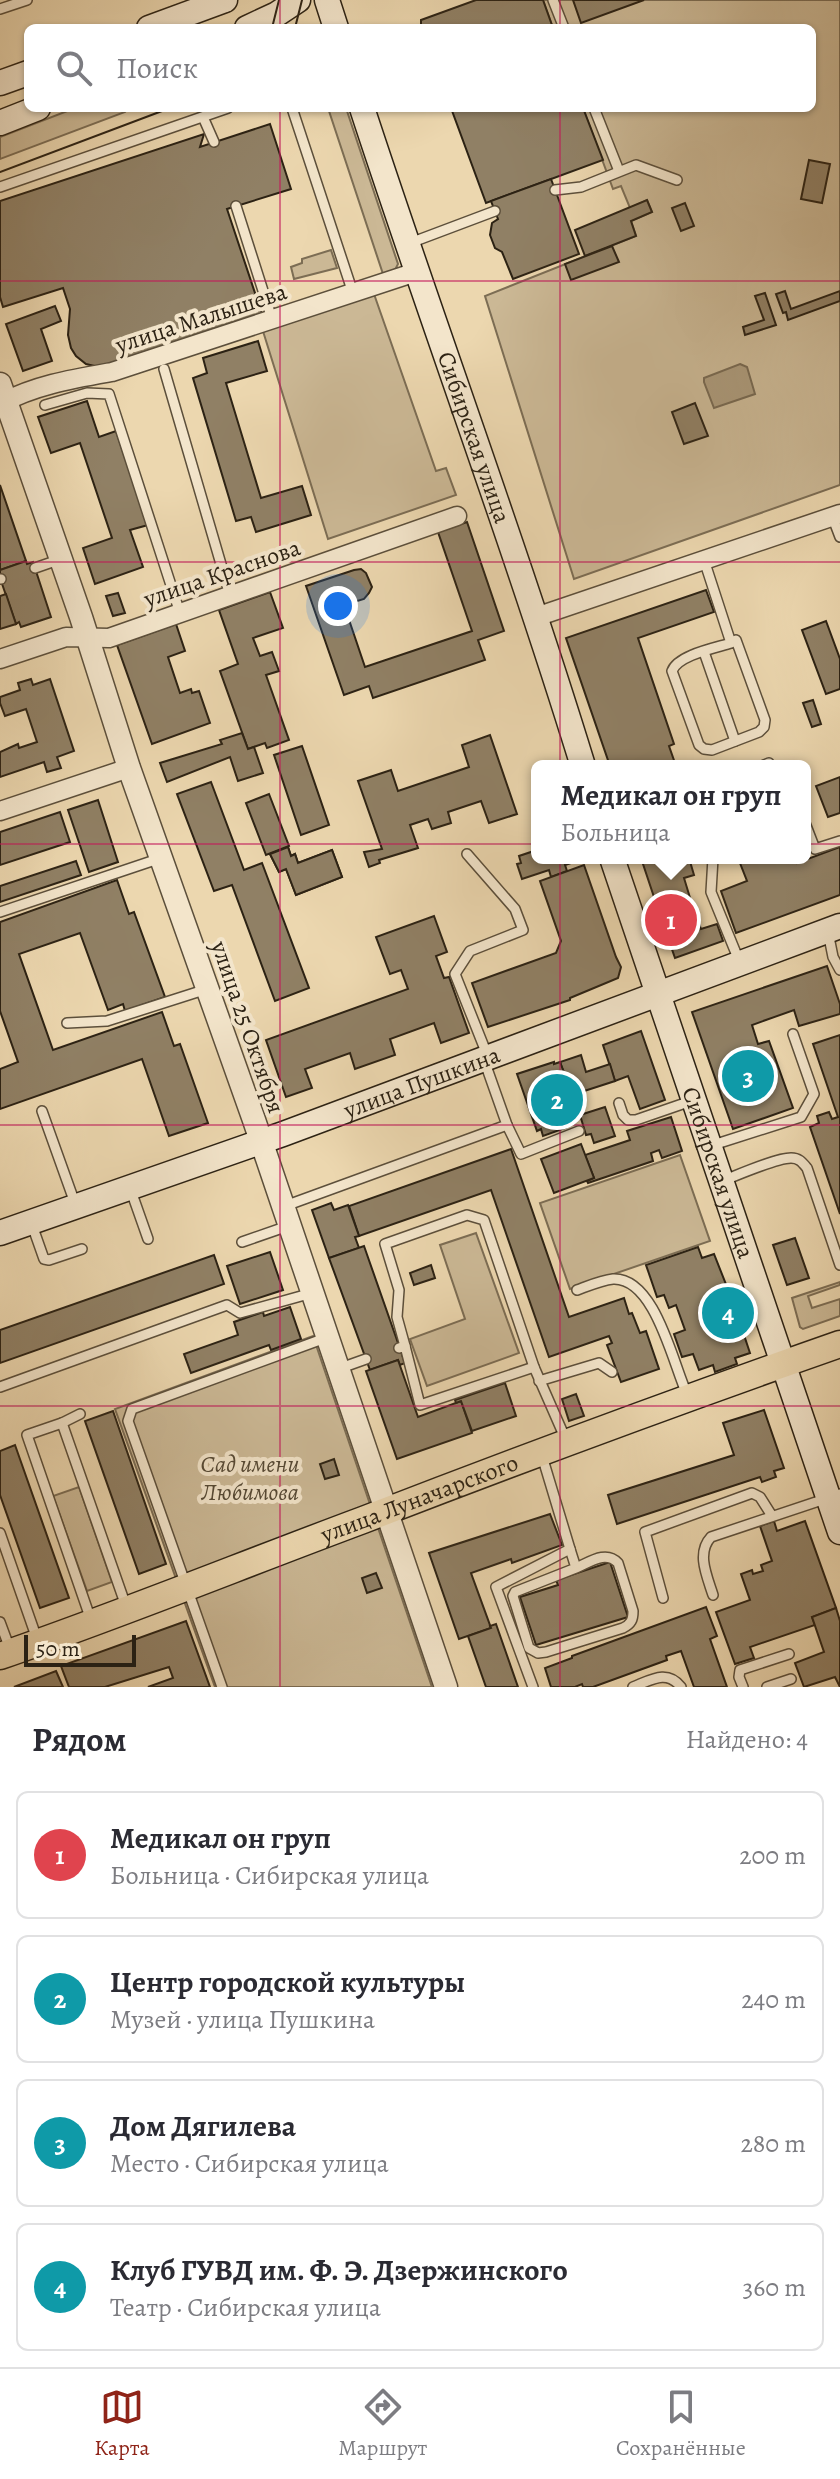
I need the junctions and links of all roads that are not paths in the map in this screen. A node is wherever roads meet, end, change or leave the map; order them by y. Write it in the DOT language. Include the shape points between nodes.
graph roads {
  1 [pos="27,0"];
  2 [pos="225,0"];
  3 [pos="298,0"];
  4 [pos="327,0"];
  5 [pos="553,0"];
  6 [pos="0,9"];
  7 [pos="160,24"];
  8 [pos="256,24"];
  9 [pos="335,24"];
  10 [pos="562,24"];
  11 [pos="24,74"];
  12 [pos="0,83"];
  13 [pos="28,112"];
  14 [pos="217,112"];
  15 [pos="293,112"];
  16 [pos="363,112"];
  17 [pos="596,112"];
  18 [pos="203,117"];
  19 [pos="0,123"];
  20 [pos="214,142"];
  21 [pos="619,171"];
  22 [pos="677,180"];
  23 [pos="0,187"];
  24 [pos="555,190"];
  25 [pos="236,206"];
  26 [pos="495,211"];
  27 [pos="406,244"];
  28 [pos="416,272"];
  29 [pos="353,293"];
  30 [pos="272,319"];
  31 [pos="164,369"];
  32 [pos="2,396"];
  33 [pos="45,405"];
  34 [pos="836,515"];
  35 [pos="457,516"];
  36 [pos="840,537"];
  37 [pos="61,559"];
  38 [pos="704,560"];
  39 [pos="35,568"];
  40 [pos="230,595"];
  41 [pos="180,613"];
  42 [pos="536,617"];
  43 [pos="87,637"];
  44 [pos="731,643"];
  45 [pos="704,652"];
  46 [pos="0,659"];
  47 [pos="735,741"];
  48 [pos="581,760"];
  49 [pos="129,768"];
  50 [pos="0,811"];
  51 [pos="811,839"];
  52 [pos="840,841"];
  53 [pos="467,854"];
  54 [pos="161,858"];
  55 [pos="614,864"];
  56 [pos="713,864"];
  57 [pos="0,912"];
  58 [pos="834,928"];
  59 [pos="740,963"];
  60 [pos="840,970"];
  61 [pos="207,989"];
  62 [pos="658,994"];
  63 [pos="67,1023"];
  64 [pos="793,1034"];
  65 [pos="486,1058"];
  66 [pos="695,1100"];
  67 [pos="619,1103"];
  68 [pos="42,1111"];
  69 [pos="507,1125"];
  70 [pos="579,1131"];
  71 [pos="261,1142"];
  72 [pos="710,1146"];
  73 [pos="722,1181"];
  74 [pos="130,1188"];
  75 [pos="76,1207"];
  76 [pos="285,1217"];
  77 [pos="31,1222"];
  78 [pos="0,1233"];
  79 [pos="148,1239"];
  80 [pos="242,1242"];
  81 [pos="82,1249"];
  82 [pos="840,1265"];
  83 [pos="577,1290"];
  84 [pos="312,1293"];
  85 [pos="328,1337"];
  86 [pos="840,1344"];
  87 [pos="366,1359"];
  88 [pos="784,1364"];
  89 [pos="534,1367"];
  90 [pos="338,1369"];
  91 [pos="612,1372"];
  92 [pos="539,1381"];
  93 [pos="0,1387"];
  94 [pos="689,1397"];
  95 [pos="80,1414"];
  96 [pos="62,1423"];
  97 [pos="567,1443"];
  98 [pos="541,1453"];
  99 [pos="834,1496"];
  100 [pos="388,1511"];
  101 [pos="772,1516"];
  102 [pos="840,1532"];
  103 [pos="0,1533"];
  104 [pos="570,1549"];
  105 [pos="576,1568"];
  106 [pos="189,1588"];
  107 [pos="713,1595"];
  108 [pos="663,1598"];
  109 [pos="127,1611"];
  110 [pos="0,1622"];
  111 [pos="92,1623"];
  112 [pos="38,1643"];
  113 [pos="5,1654"];
  114 [pos="789,1654"];
  115 [pos="791,1679"];
  116 [pos="222,1687"];
  117 [pos="446,1687"];
  118 [pos="533,1687"];
  119 [pos="633,1687"];
  120 [pos="681,1687"];
  121 [pos="743,1687"];
  122 [pos="767,1687"];
  1 -- 6 [label="lane"];
  2 -- 7 [label="main road"];
  3 -- 8 [label="main road"];
  4 -- 9 [label="main road"];
  5 -- 10 [label="lane"];
  11 -- 12 [label="main road"];
  13 -- 19 [label="main road"];
  14 -- 18 [label="lane"];
  15 -- 29 [label="lane"];
  16 -- 27 [label="main road, Сибирская улица"];
  17 -- 21 [label="lane"];
  18 -- 20 [label="lane"];
  18 -- 23 [label="lane"];
  21 -- 22 [label="lane" via="636,165"];
  21 -- 24 [label="lane" via="581,187"];
  25 -- 30 [label="lane"];
  26 -- 27 [label="lane"];
  27 -- 28 [label="main road, Сибирская улица"];
  28 -- 29 [label="street, улица Малышева"];
  28 -- 42 [label="main road, Сибирская улица"];
  29 -- 30 [label="street, улица Малышева"];
  30 -- 32 [label="street, улица Малышева" via="112,372"];
  31 -- 40 [label="lane"];
  32 -- 37 [label="street, улица 25 Октября"];
  33 -- 41 [label="lane" via="87,393 109,394"];
  34 -- 36 [label="lane"];
  34 -- 38 [label="street"];
  35 -- 40 [label="street, улица Краснова"];
  37 -- 39 [label="lane"];
  37 -- 43 [label="street, улица 25 Октября"];
  38 -- 42 [label="street"];
  38 -- 44 [label="lane"];
  40 -- 41 [label="street, улица Краснова"];
  41 -- 43 [label="street, улица Краснова" via="109,638"];
  42 -- 48 [label="main road, Сибирская улица"];
  43 -- 46 [label="street, улица Краснова" via="66,637"];
  43 -- 49 [label="street, улица 25 Октября"];
  44 -- 45 [label="lane"];
  44 -- 47 [label="lane" via="736,640 765,720 759,732"];
  45 -- 47 [label="lane"];
  45 -- 47 [label="lane" via="682,659 672,671 699,745 712,750"];
  49 -- 50 [label="street"];
  49 -- 54 [label="street, улица 25 Октября"];
  51 -- 52 [label="lane" via="815,849"];
  53 -- 65 [label="lane" via="515,909 523,930 470,951 455,974"];
  54 -- 57 [label="lane"];
  54 -- 61 [label="street, улица 25 Октября"];
  55 -- 62 [label="main road, Сибирская улица"];
  56 -- 59 [label="lane" via="711,892"];
  58 -- 59 [label="main road, улица Пушкина"];
  58 -- 60 [label="lane" via="833,957"];
  59 -- 62 [label="main road, улица Пушкина"];
  61 -- 63 [label="lane" via="107,1021"];
  61 -- 71 [label="street, улица 25 Октября"];
  62 -- 65 [label="main road, улица Пушкина"];
  62 -- 66 [label="main road, Сибирская улица"];
  64 -- 72 [label="lane" via="814,1094 801,1117"];
  65 -- 69 [label="lane"];
  65 -- 71 [label="main road, улица Пушкина"];
  66 -- 67 [label="lane" via="636,1120 628,1120"];
  66 -- 72 [label="main road, Сибирская улица"];
  68 -- 75 [label="lane"];
  69 -- 70 [label="lane" via="521,1154"];
  69 -- 76 [label="lane"];
  71 -- 74 [label="main road, улица Пушкина"];
  71 -- 76 [label="street, улица 25 Октября"];
  72 -- 73 [label="main road, Сибирская улица"];
  73 -- 82 [label="lane" via="784,1159 802,1161"];
  73 -- 88 [label="main road, Сибирская улица"];
  74 -- 75 [label="main road, улица Пушкина"];
  74 -- 79 [label="lane"];
  75 -- 77 [label="main road, улица Пушкина"];
  76 -- 80 [label="lane"];
  76 -- 84 [label="street, улица 25 Октября"];
  77 -- 78 [label="main road, улица Пушкина"];
  77 -- 81 [label="lane" via="44,1259"];
  83 -- 94 [label="lane" via="613,1279 637,1287 665,1329"];
  84 -- 85 [label="street, улица 25 Октября"];
  84 -- 93 [label="lane" via="240,1313 227,1305"];
  85 -- 90 [label="street, улица 25 Октября"];
  85 -- 106 [label="lane" via="132,1409 128,1421"];
  86 -- 88 [label="main road, улица Луначарского"];
  87 -- 90 [label="lane"];
  88 -- 94 [label="main road, улица Луначарского"];
  88 -- 99 [label="main road, Сибирская улица"];
  89 -- 89 [label="lane" via="420,1405 402,1347 399,1290 385,1244 467,1215 484,1220"];
  89 -- 92 [label="lane"];
  90 -- 100 [label="street, улица 25 Октября"];
  91 -- 92 [label="lane" via="599,1363"];
  92 -- 97 [label="lane"];
  94 -- 97 [label="main road, улица Луначарского"];
  95 -- 96 [label="lane"];
  96 -- 109 [label="lane"];
  96 -- 111 [label="lane" via="27,1435"];
  97 -- 98 [label="main road, улица Луначарского"];
  98 -- 100 [label="main road, улица Луначарского"];
  98 -- 104 [label="lane"];
  99 -- 101 [label="lane"];
  99 -- 102 [label="main road, Сибирская улица"];
  100 -- 106 [label="main road, улица Луначарского"];
  100 -- 117 [label="street, улица 25 Октября"];
  101 -- 107 [label="lane" via="711,1537 705,1544 704,1565"];
  101 -- 108 [label="lane" via="752,1493 645,1532"];
  103 -- 112 [label="lane"];
  104 -- 105 [label="lane"];
  104 -- 118 [label="lane" via="496,1587"];
  105 -- 105 [label="lane" via="515,1592 532,1651 546,1652 623,1628 633,1619 613,1558"];
  106 -- 109 [label="main road, улица Луначарского"];
  106 -- 116 [label="lane"];
  109 -- 111 [label="main road, улица Луначарского"];
  110 -- 113 [label="lane"];
  111 -- 112 [label="main road, улица Луначарского"];
  112 -- 113 [label="main road, улица Луначарского"];
  114 -- 121 [label="lane" via="740,1670"];
  115 -- 122 [label="lane"];
  119 -- 120 [label="lane" via="669,1677"];
}
